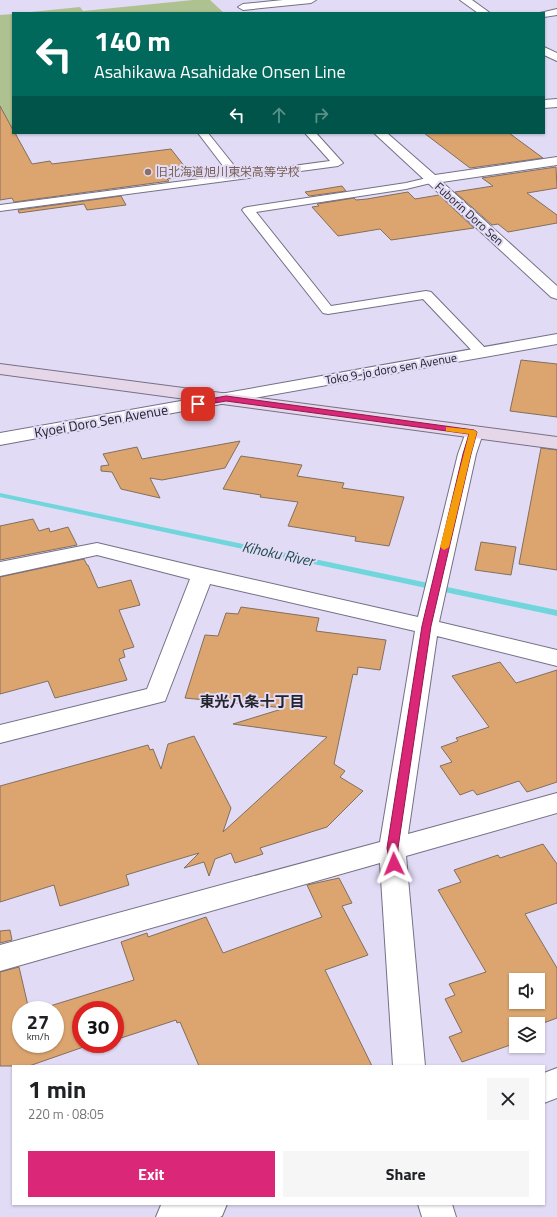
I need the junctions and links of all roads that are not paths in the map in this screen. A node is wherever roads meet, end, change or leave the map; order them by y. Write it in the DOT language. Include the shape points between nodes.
graph roads {
  1 [pos="312,0"];
  2 [pos="465,0"];
  3 [pos="243,7"];
  4 [pos="483,12"];
  5 [pos="557,12"];
  6 [pos="545,14"];
  7 [pos="557,103"];
  8 [pos="545,104"];
  9 [pos="204,134"];
  10 [pos="311,134"];
  11 [pos="381,134"];
  12 [pos="557,161"];
  13 [pos="237,177"];
  14 [pos="431,180"];
  15 [pos="0,208"];
  16 [pos="557,294"];
  17 [pos="557,340"];
  18 [pos="482,353"];
  19 [pos="0,369"];
  20 [pos="226,398"];
  21 [pos="474,432"];
  22 [pos="0,439"];
  23 [pos="557,443"];
  24 [pos="0,569"];
  25 [pos="202,575"];
  26 [pos="429,614"];
  27 [pos="557,658"];
  28 [pos="0,734"];
  29 [pos="557,803"];
  30 [pos="392,848"];
  31 [pos="0,958"];
  32 [pos="409,1065"];
  33 [pos="557,1083"];
  34 [pos="545,1088"];
  35 [pos="207,1205"];
  36 [pos="435,1205"];
  37 [pos="174,1217"];
  38 [pos="439,1217"];
  1 -- 3 [label="street"];
  2 -- 4 [label="street"];
  5 -- 6 [label="street"];
  7 -- 8 [label="street"];
  9 -- 13 [label="lane"];
  10 -- 13 [label="lane" via="338,164"];
  11 -- 14 [label="street, Fuborin Doro Sen"];
  12 -- 14 [label="street"];
  13 -- 15 [label="lane"];
  14 -- 16 [label="street, Fuborin Doro Sen"];
  14 -- 18 [label="lane" via="248,210 328,310 426,295"];
  17 -- 18 [label="street, Toko 9-jo doro sen Avenue"];
  18 -- 20 [label="street, Toko 9-jo doro sen Avenue"];
  19 -- 20 [label="main road"];
  20 -- 21 [label="main road"];
  20 -- 22 [label="street, Kyoei Doro Sen Avenue"];
  21 -- 23 [label="main road"];
  21 -- 26 [label="street"];
  24 -- 25 [label="street" via="97,550"];
  25 -- 26 [label="street"];
  25 -- 28 [label="street" via="157,695"];
  26 -- 27 [label="street"];
  26 -- 30 [label="street"];
  29 -- 30 [label="street"];
  30 -- 31 [label="street"];
  30 -- 32 [label="street"];
  33 -- 34 [label="street"];
  35 -- 37 [label="street"];
  36 -- 38 [label="street"];
}
